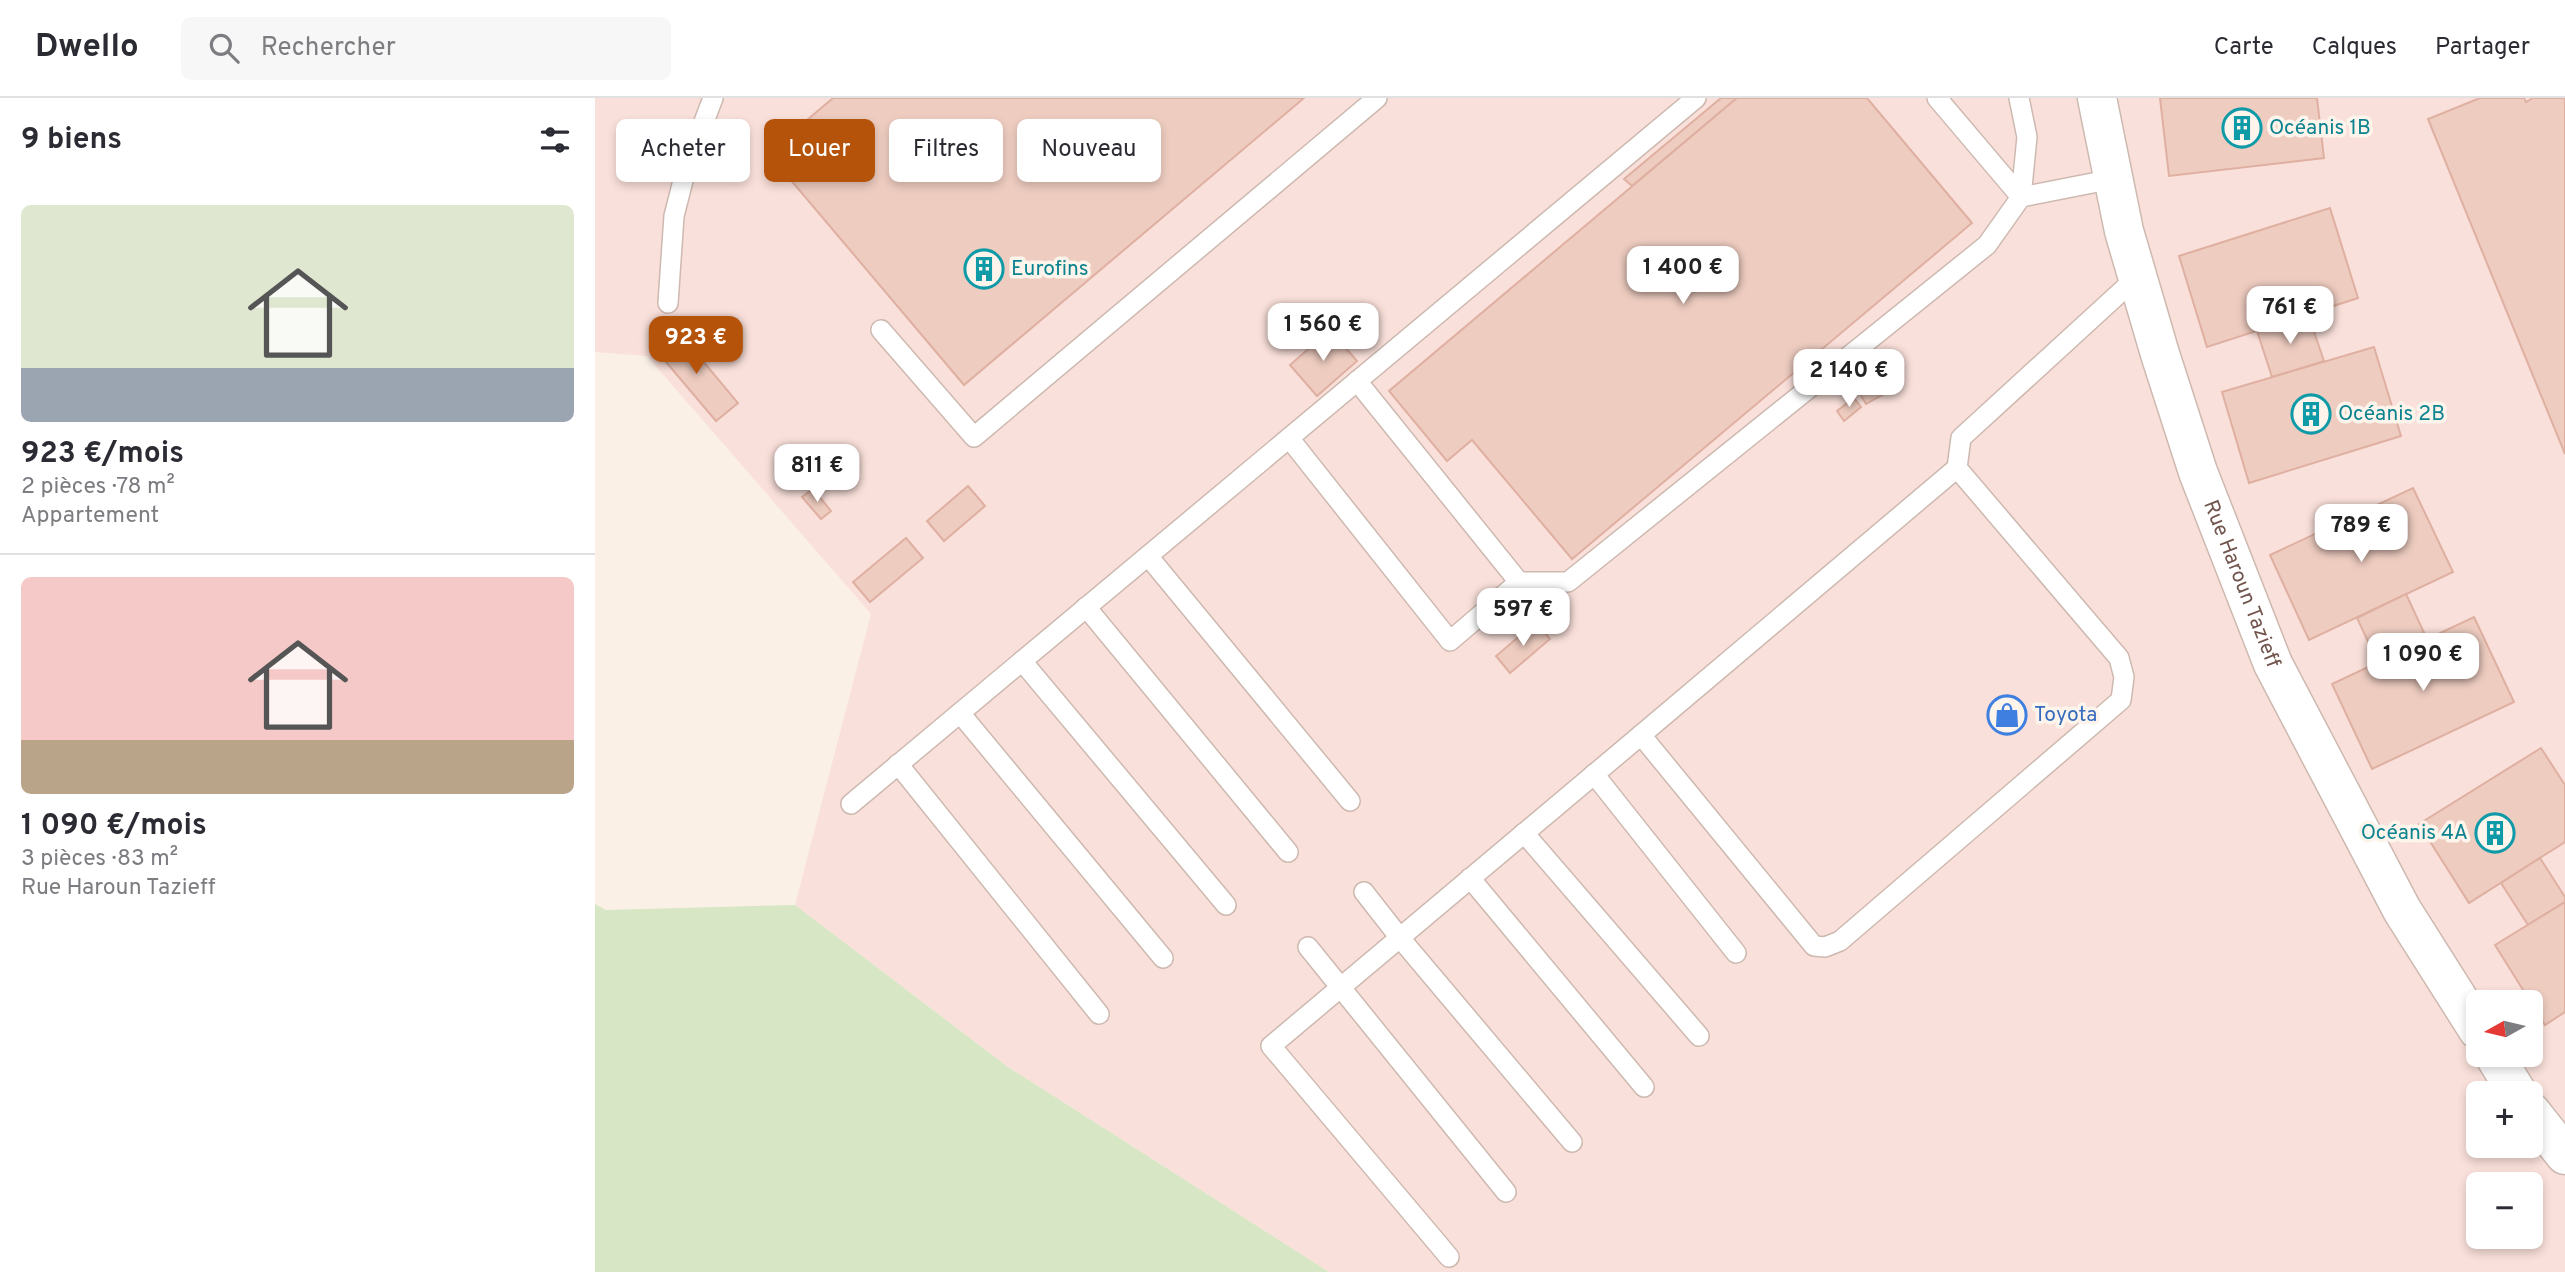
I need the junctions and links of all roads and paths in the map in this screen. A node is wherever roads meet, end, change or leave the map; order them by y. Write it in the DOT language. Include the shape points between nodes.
graph roads {
  1 [pos="713,98"];
  2 [pos="1377,98"];
  3 [pos="1696,98"];
  4 [pos="1937,98"];
  5 [pos="2019,98"];
  6 [pos="2097,98"];
  7 [pos="2113,178"];
  8 [pos="2021,197"];
  9 [pos="2137,277"];
  10 [pos="668,303"];
  11 [pos="881,330"];
  12 [pos="1357,381"];
  13 [pos="1289,438"];
  14 [pos="1957,468"];
  15 [pos="1148,556"];
  16 [pos="1519,582"];
  17 [pos="1086,607"];
  18 [pos="1022,661"];
  19 [pos="960,713"];
  20 [pos="1641,735"];
  21 [pos="898,764"];
  22 [pos="1594,774"];
  23 [pos="1350,801"];
  24 [pos="851,804"];
  25 [pos="1524,833"];
  26 [pos="1288,852"];
  27 [pos="1470,878"];
  28 [pos="1364,892"];
  29 [pos="1226,905"];
  30 [pos="1399,938"];
  31 [pos="1308,947"];
  32 [pos="1736,953"];
  33 [pos="1163,958"];
  34 [pos="1341,987"];
  35 [pos="2466,1011"];
  36 [pos="1099,1014"];
  37 [pos="1699,1037"];
  38 [pos="1644,1087"];
  39 [pos="2543,1127"];
  40 [pos="1572,1142"];
  41 [pos="2565,1155"];
  42 [pos="1506,1192"];
  43 [pos="1449,1256"];
  1 -- 10 [label="lane" via="674,216"];
  2 -- 11 [label="lane" via="974,438"];
  3 -- 12 [label="lane"];
  4 -- 8 [label="lane"];
  5 -- 8 [label="lane" via="2027,137"];
  6 -- 7 [label="street, Rue Haroun Tazieff"];
  7 -- 8 [label="lane"];
  7 -- 9 [label="street, Rue Haroun Tazieff"];
  8 -- 16 [label="lane" via="1987,245 1569,582"];
  9 -- 14 [label="lane" via="1961,438"];
  9 -- 35 [label="street, Rue Haroun Tazieff" via="2198,472 2273,664 2403,910"];
  12 -- 13 [label="lane"];
  12 -- 16 [label="lane"];
  13 -- 15 [label="lane"];
  13 -- 16 [label="lane" via="1450,641"];
  14 -- 20 [label="lane"];
  14 -- 20 [label="lane" via="2119,658 2124,677 2121,700 1840,941 1814,946"];
  15 -- 17 [label="lane"];
  15 -- 23 [label="lane"];
  17 -- 18 [label="lane"];
  17 -- 26 [label="lane"];
  18 -- 19 [label="lane"];
  18 -- 29 [label="lane"];
  19 -- 21 [label="lane"];
  19 -- 33 [label="lane"];
  20 -- 22 [label="lane"];
  21 -- 24 [label="lane"];
  21 -- 36 [label="lane"];
  22 -- 25 [label="lane"];
  22 -- 32 [label="lane"];
  25 -- 27 [label="lane"];
  25 -- 37 [label="lane"];
  27 -- 30 [label="lane"];
  27 -- 38 [label="lane"];
  28 -- 30 [label="lane"];
  30 -- 34 [label="lane"];
  30 -- 40 [label="lane"];
  31 -- 34 [label="lane"];
  34 -- 42 [label="lane"];
  34 -- 43 [label="lane" via="1271,1046"];
  39 -- 41 [label="street"];
}
